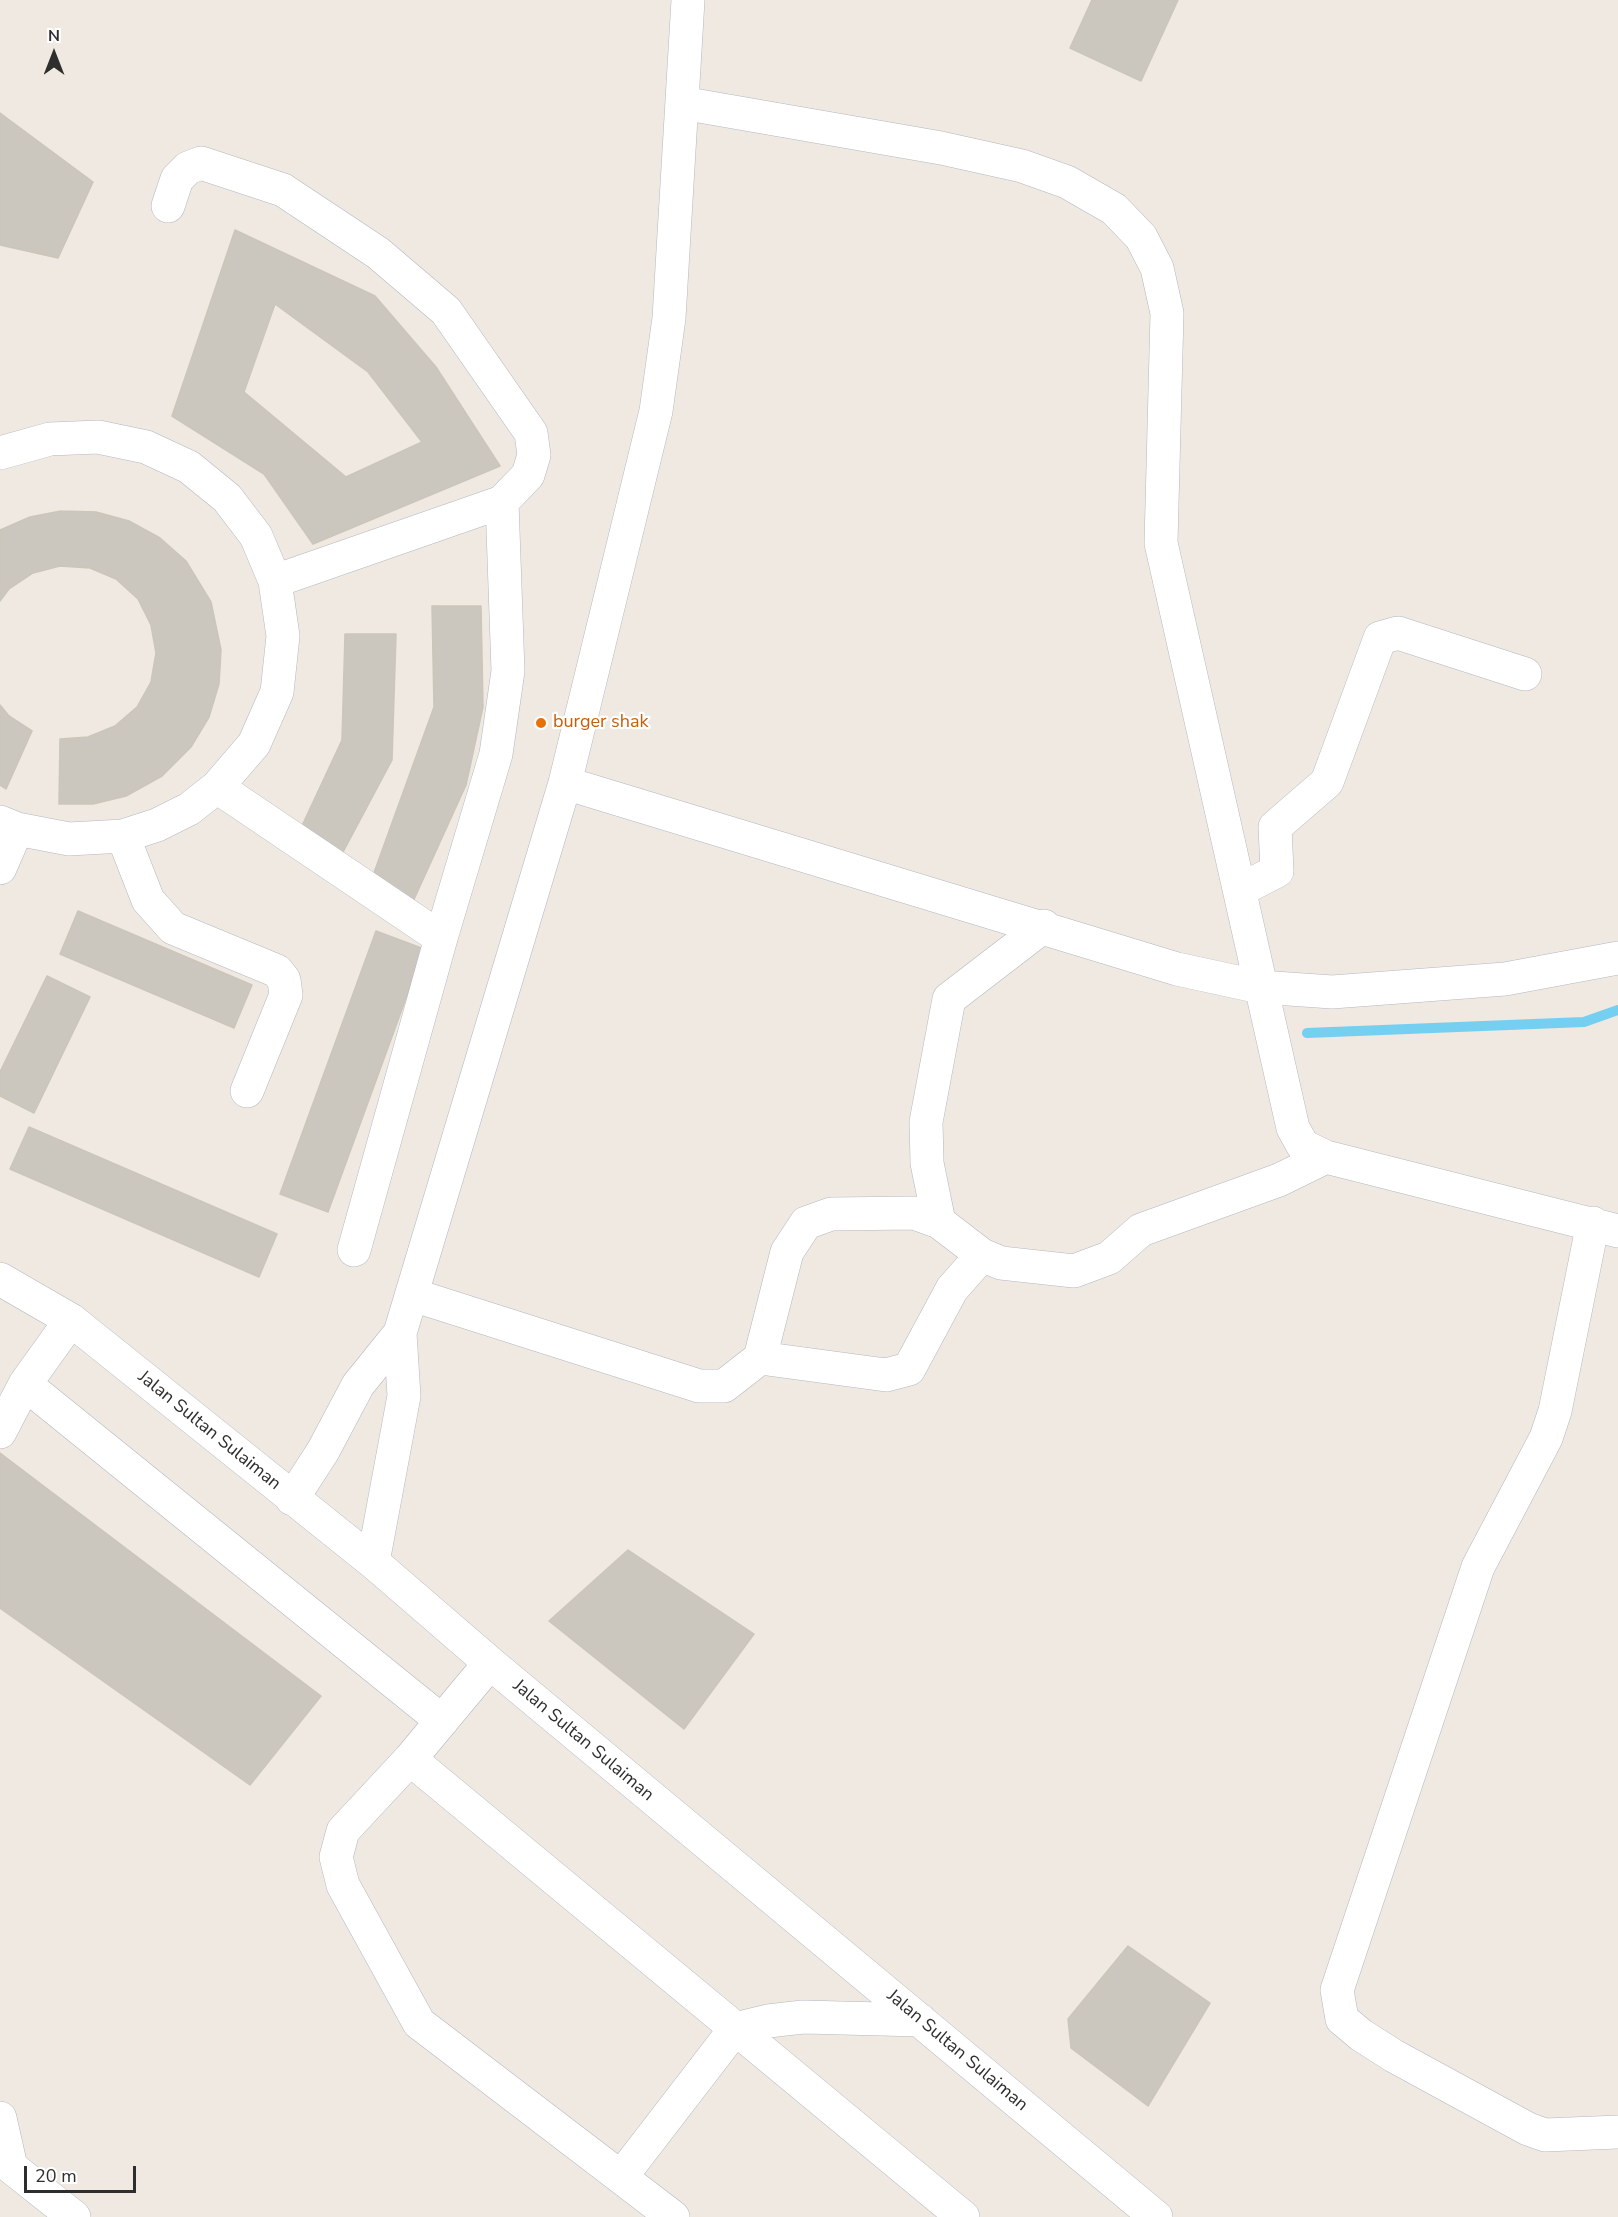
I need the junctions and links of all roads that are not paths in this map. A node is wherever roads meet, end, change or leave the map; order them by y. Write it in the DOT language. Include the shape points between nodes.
graph roads {
  1 [pos="688,0"];
  2 [pos="682,103"];
  3 [pos="168,206"];
  4 [pos="0,453"];
  5 [pos="502,502"];
  6 [pos="275,581"];
  7 [pos="1525,674"];
  8 [pos="565,783"];
  9 [pos="217,787"];
  10 [pos="8,826"];
  11 [pos="123,836"];
  12 [pos="0,868"];
  13 [pos="1240,890"];
  14 [pos="1044,926"];
  15 [pos="441,938"];
  16 [pos="1618,958"];
  17 [pos="1260,987"];
  18 [pos="247,1090"];
  19 [pos="1326,1157"];
  20 [pos="939,1222"];
  21 [pos="1605,1227"];
  22 [pos="354,1250"];
  23 [pos="982,1255"];
  24 [pos="0,1279"];
  25 [pos="412,1295"];
  26 [pos="71,1320"];
  27 [pos="400,1333"];
  28 [pos="760,1358"];
  29 [pos="25,1384"];
  30 [pos="0,1432"];
  31 [pos="292,1498"];
  32 [pos="373,1562"];
  33 [pos="490,1663"];
  34 [pos="442,1721"];
  35 [pos="410,1759"];
  36 [pos="920,2020"];
  37 [pos="735,2029"];
  38 [pos="0,2118"];
  39 [pos="1618,2132"];
  40 [pos="621,2177"];
  41 [pos="74,2217"];
  42 [pos="673,2217"];
  43 [pos="963,2217"];
  44 [pos="1156,2217"];
  1 -- 2 [label="street"];
  2 -- 8 [label="street" via="669,318 656,411"];
  2 -- 13 [label="street" via="1022,166 1067,182 1114,209 1141,237 1157,268 1167,313 1161,543"];
  3 -- 5 [label="street" via="177,179 188,168 201,163 283,190 378,254 446,311 531,433 534,455 528,476"];
  4 -- 6 [label="street" via="50,439 98,437 154,451 189,467 227,498 256,536"];
  5 -- 6 [label="street"];
  5 -- 15 [label="street" via="506,683 496,754"];
  6 -- 9 [label="street" via="284,636 277,692 254,744"];
  7 -- 13 [label="street" via="1398,633 1380,638 1327,782 1275,828 1276,871"];
  8 -- 14 [label="street"];
  8 -- 25 [label="street"];
  9 -- 11 [label="street" via="189,809"];
  9 -- 15 [label="street"];
  10 -- 11 [label="street" via="69,839"];
  10 -- 12 [label="street"];
  11 -- 18 [label="street" via="148,900 172,928 277,971 284,981 286,995"];
  13 -- 17 [label="street"];
  14 -- 17 [label="street" via="1177,969"];
  14 -- 20 [label="street" via="949,999 926,1122 927,1163"];
  15 -- 22 [label="street"];
  16 -- 17 [label="street" via="1505,979 1332,992"];
  17 -- 19 [label="street" via="1293,1128 1303,1146"];
  19 -- 21 [label="street"];
  19 -- 23 [label="street" via="1279,1180 1141,1230 1109,1258 1074,1271 1001,1263"];
  20 -- 23 [label="street"];
  20 -- 28 [label="street" via="914,1213 831,1214 807,1223 787,1252"];
  21 -- 39 [label="street" via="1546,1438 1474,1576 1337,1990 1342,2019 1361,2035 1528,2129 1545,2135"];
  23 -- 28 [label="street" via="952,1289 909,1369 886,1375"];
  24 -- 26 [label="street, Jalan Sultan Sulaiman"];
  25 -- 27 [label="street"];
  25 -- 28 [label="street" via="699,1386 724,1386"];
  26 -- 29 [label="street"];
  26 -- 31 [label="street, Jalan Sultan Sulaiman"];
  27 -- 31 [label="street" via="358,1385 323,1451"];
  27 -- 32 [label="street" via="404,1396"];
  29 -- 30 [label="street"];
  29 -- 34 [label="street"];
  31 -- 32 [label="street, Jalan Sultan Sulaiman"];
  32 -- 33 [label="street, Jalan Sultan Sulaiman"];
  33 -- 34 [label="street"];
  33 -- 36 [label="street, Jalan Sultan Sulaiman"];
  34 -- 35 [label="street"];
  35 -- 37 [label="street"];
  35 -- 40 [label="street" via="343,1831 336,1857 343,1885 419,2024"];
  36 -- 37 [label="street" via="803,2017"];
  36 -- 44 [label="street, Jalan Sultan Sulaiman"];
  37 -- 40 [label="street"];
  37 -- 43 [label="street"];
  38 -- 41 [label="street" via="11,2167"];
  40 -- 42 [label="street"];
}
